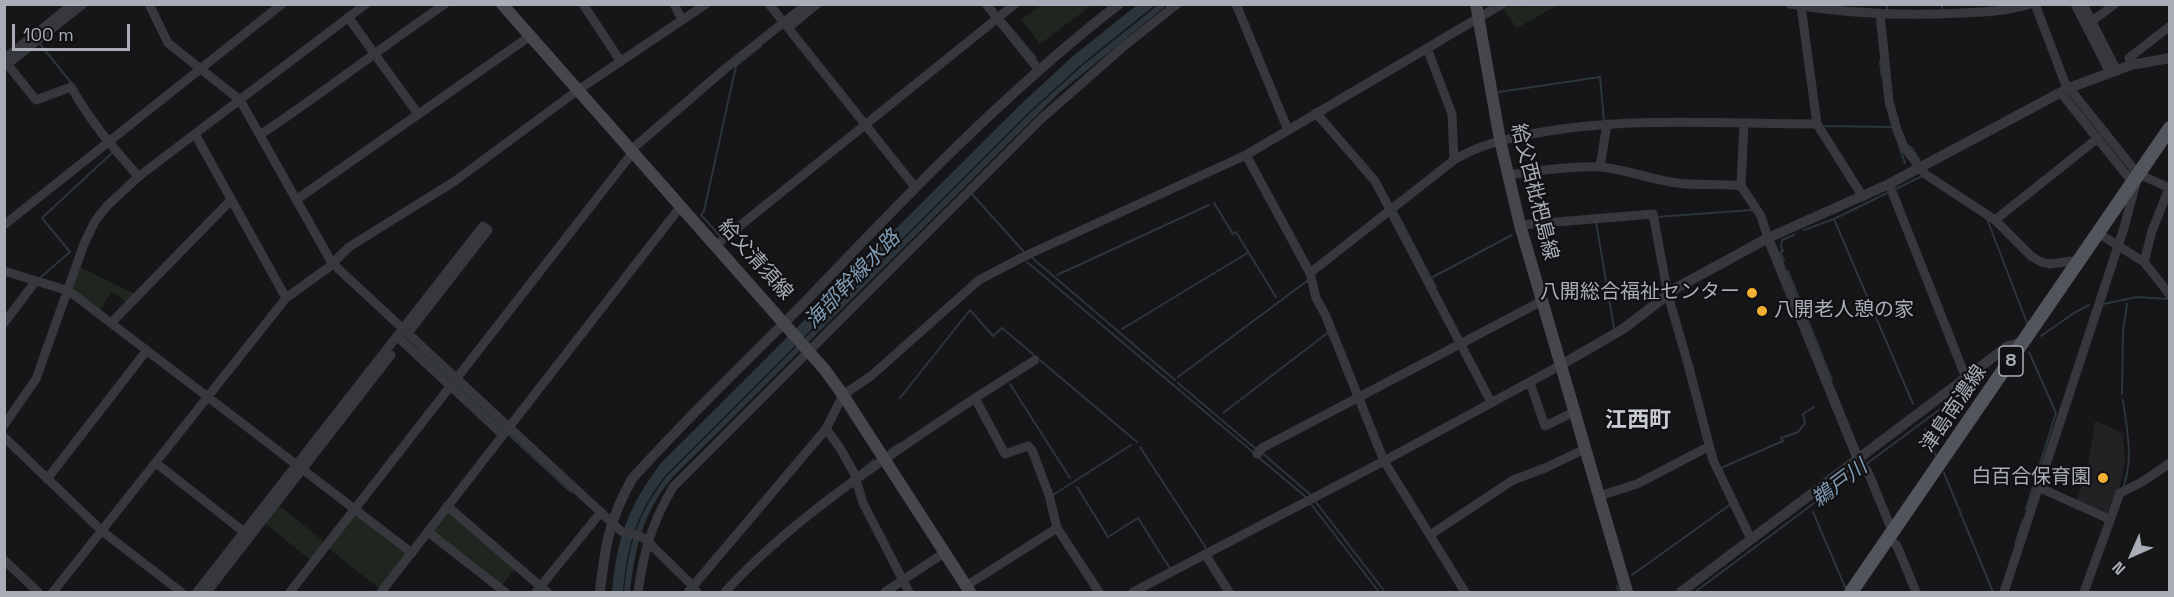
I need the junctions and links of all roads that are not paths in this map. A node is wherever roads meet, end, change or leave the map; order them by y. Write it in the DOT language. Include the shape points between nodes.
graph roads {
  1 [pos="73,4"];
  2 [pos="83,4"];
  3 [pos="149,4"];
  4 [pos="366,4"];
  5 [pos="445,4"];
  6 [pos="502,4"];
  7 [pos="583,4"];
  8 [pos="674,4"];
  9 [pos="706,4"];
  10 [pos="769,4"];
  11 [pos="807,4"];
  12 [pos="817,4"];
  13 [pos="986,4"];
  14 [pos="1015,4"];
  15 [pos="1119,4"];
  16 [pos="1177,4"];
  17 [pos="1236,4"];
  18 [pos="1476,4"];
  19 [pos="1502,4"];
  20 [pos="1790,4"];
  21 [pos="1889,4"];
  22 [pos="2033,4"];
  23 [pos="2075,4"];
  24 [pos="2083,4"];
  25 [pos="2115,4"];
  26 [pos="280,5"];
  27 [pos="1801,6"];
  28 [pos="1885,15"];
  29 [pos="348,17"];
  30 [pos="1478,18"];
  31 [pos="998,19"];
  32 [pos="682,20"];
  33 [pos="2088,23"];
  34 [pos="786,25"];
  35 [pos="2169,26"];
  36 [pos="530,36"];
  37 [pos="1427,48"];
  38 [pos="375,52"];
  39 [pos="2169,57"];
  40 [pos="621,62"];
  41 [pos="5,63"];
  42 [pos="2131,65"];
  43 [pos="200,70"];
  44 [pos="1039,70"];
  45 [pos="2113,72"];
  46 [pos="578,90"];
  47 [pos="2065,91"];
  48 [pos="240,100"];
  49 [pos="1316,113"];
  50 [pos="418,114"];
  51 [pos="1608,124"];
  52 [pos="1744,124"];
  53 [pos="1817,124"];
  54 [pos="865,125"];
  55 [pos="2169,128"];
  56 [pos="1288,130"];
  57 [pos="195,134"];
  58 [pos="260,135"];
  59 [pos="2098,138"];
  60 [pos="1500,140"];
  61 [pos="108,143"];
  62 [pos="632,151"];
  63 [pos="1246,155"];
  64 [pos="1454,160"];
  65 [pos="1600,167"];
  66 [pos="1921,167"];
  67 [pos="1508,175"];
  68 [pos="139,177"];
  69 [pos="2135,178"];
  70 [pos="1889,184"];
  71 [pos="1741,186"];
  72 [pos="915,187"];
  73 [pos="2169,187"];
  74 [pos="1863,197"];
  75 [pos="231,200"];
  76 [pos="296,200"];
  77 [pos="681,206"];
  78 [pos="1391,209"];
  79 [pos="1995,220"];
  80 [pos="4,225"];
  81 [pos="1520,225"];
  82 [pos="2098,233"];
  83 [pos="1768,238"];
  84 [pos="716,245"];
  85 [pos="2117,245"];
  86 [pos="2078,262"];
  87 [pos="2144,262"];
  88 [pos="332,263"];
  89 [pos="4,271"];
  90 [pos="1310,273"];
  91 [pos="34,282"];
  92 [pos="69,291"];
  93 [pos="1668,295"];
  94 [pos="2169,295"];
  95 [pos="286,298"];
  96 [pos="1542,301"];
  97 [pos="4,323"];
  98 [pos="111,323"];
  99 [pos="787,326"];
  100 [pos="405,335"];
  101 [pos="2024,342"];
  102 [pos="1461,343"];
  103 [pos="147,350"];
  104 [pos="807,350"];
  105 [pos="1035,360"];
  106 [pos="1560,365"];
  107 [pos="1966,378"];
  108 [pos="453,382"];
  109 [pos="1530,383"];
  110 [pos="843,394"];
  111 [pos="208,396"];
  112 [pos="1359,397"];
  113 [pos="975,398"];
  114 [pos="1491,402"];
  115 [pos="1574,412"];
  116 [pos="4,425"];
  117 [pos="826,429"];
  118 [pos="506,431"];
  119 [pos="4,437"];
  120 [pos="1585,449"];
  121 [pos="1710,449"];
  122 [pos="1257,454"];
  123 [pos="885,459"];
  124 [pos="1384,461"];
  125 [pos="156,463"];
  126 [pos="2169,463"];
  127 [pos="1862,464"];
  128 [pos="300,467"];
  129 [pos="48,478"];
  130 [pos="856,480"];
  131 [pos="2038,487"];
  132 [pos="1599,496"];
  133 [pos="447,506"];
  134 [pos="355,509"];
  135 [pos="601,512"];
  136 [pos="2109,519"];
  137 [pos="611,522"];
  138 [pos="1057,528"];
  139 [pos="102,531"];
  140 [pos="244,532"];
  141 [pos="428,532"];
  142 [pos="1430,535"];
  143 [pos="1891,535"];
  144 [pos="644,539"];
  145 [pos="1751,539"];
  146 [pos="412,553"];
  147 [pos="944,553"];
  148 [pos="1205,554"];
  149 [pos="4,560"];
  150 [pos="903,582"];
  151 [pos="968,589"];
  152 [pos="541,590"];
  153 [pos="692,590"];
  154 [pos="38,592"];
  155 [pos="53,592"];
  156 [pos="181,592"];
  157 [pos="197,592"];
  158 [pos="207,592"];
  159 [pos="290,592"];
  160 [pos="381,592"];
  161 [pos="506,592"];
  162 [pos="600,592"];
  163 [pos="638,592"];
  164 [pos="724,592"];
  165 [pos="885,592"];
  166 [pos="909,592"];
  167 [pos="1099,592"];
  168 [pos="1132,592"];
  169 [pos="1229,592"];
  170 [pos="1465,592"];
  171 [pos="1627,592"];
  172 [pos="1681,592"];
  173 [pos="1851,592"];
  174 [pos="1916,592"];
  175 [pos="2004,592"];
  176 [pos="2084,592"];
  1 -- 41 [label="street"];
  2 -- 41 [label="street"];
  3 -- 43 [label="street" via="168,43"];
  4 -- 29 [label="street"];
  5 -- 38 [label="street"];
  6 -- 36 [label="main road, 給父清須線"];
  7 -- 40 [label="street"];
  8 -- 32 [label="street"];
  9 -- 32 [label="street"];
  10 -- 34 [label="street"];
  11 -- 34 [label="street"];
  12 -- 34 [label="street"];
  13 -- 31 [label="street"];
  14 -- 31 [label="street"];
  15 -- 44 [label="street"];
  16 -- 104 [label="street" via="1041,119"];
  17 -- 56 [label="street"];
  18 -- 30 [label="main road, 給父西枇杷島線"];
  19 -- 30 [label="street"];
  20 -- 27 [label="street"];
  21 -- 28 [label="street"];
  22 -- 28 [label="street" via="2011,10"];
  22 -- 47 [label="street"];
  23 -- 33 [label="street"];
  24 -- 33 [label="street"];
  25 -- 33 [label="street"];
  26 -- 43 [label="street"];
  27 -- 28 [label="street"];
  27 -- 53 [label="street"];
  28 -- 66 [label="street" via="1889,101 1904,147"];
  29 -- 38 [label="street"];
  29 -- 48 [label="street"];
  30 -- 37 [label="street"];
  30 -- 60 [label="main road, 給父西枇杷島線"];
  31 -- 44 [label="street"];
  31 -- 54 [label="street"];
  32 -- 40 [label="street"];
  33 -- 45 [label="street"];
  34 -- 54 [label="street"];
  34 -- 62 [label="street" via="726,68"];
  35 -- 42 [label="street" via="2130,58"];
  36 -- 46 [label="main road, 給父清須線"];
  36 -- 50 [label="street"];
  37 -- 49 [label="street"];
  37 -- 64 [label="street" via="1452,114"];
  38 -- 50 [label="street"];
  38 -- 58 [label="street"];
  39 -- 42 [label="street"];
  40 -- 46 [label="street"];
  41 -- 61 [label="street" via="36,100 71,87"];
  42 -- 45 [label="street"];
  43 -- 48 [label="street"];
  43 -- 61 [label="street"];
  44 -- 72 [label="street"];
  45 -- 47 [label="street"];
  46 -- 62 [label="main road, 給父清須線"];
  46 -- 88 [label="street" via="454,180 349,247"];
  47 -- 59 [label="street"];
  47 -- 66 [label="street"];
  47 -- 69 [label="street"];
  48 -- 57 [label="street"];
  48 -- 58 [label="street"];
  49 -- 56 [label="street"];
  49 -- 78 [label="street" via="1376,181"];
  50 -- 76 [label="street"];
  51 -- 52 [label="street"];
  51 -- 60 [label="street"];
  51 -- 65 [label="street"];
  52 -- 53 [label="street"];
  52 -- 71 [label="street"];
  53 -- 74 [label="street"];
  54 -- 72 [label="street"];
  54 -- 84 [label="street"];
  55 -- 69 [label="main road, 津島南濃線 / 8"];
  56 -- 63 [label="street"];
  57 -- 68 [label="street"];
  57 -- 75 [label="street"];
  58 -- 76 [label="street"];
  59 -- 69 [label="street"];
  59 -- 79 [label="street"];
  60 -- 64 [label="street" via="1474,148"];
  60 -- 67 [label="main road, 給父西枇杷島線"];
  61 -- 68 [label="street"];
  61 -- 80 [label="street"];
  62 -- 77 [label="main road, 給父清須線"];
  62 -- 108 [label="street"];
  63 -- 90 [label="street"];
  63 -- 110 [label="street" via="995,270 871,376"];
  64 -- 78 [label="street"];
  65 -- 67 [label="street"];
  65 -- 71 [label="street" via="1679,184"];
  66 -- 70 [label="street"];
  66 -- 79 [label="street"];
  67 -- 81 [label="main road, 給父西枇杷島線"];
  68 -- 92 [label="street" via="95,221"];
  69 -- 73 [label="street"];
  69 -- 82 [label="main road, 津島南濃線 / 8"];
  69 -- 85 [label="street"];
  70 -- 74 [label="street"];
  70 -- 107 [label="street"];
  71 -- 83 [label="street" via="1761,216"];
  72 -- 99 [label="street"];
  73 -- 87 [label="street"];
  74 -- 83 [label="street"];
  75 -- 95 [label="street"];
  75 -- 98 [label="street"];
  76 -- 88 [label="street"];
  77 -- 84 [label="main road, 給父清須線"];
  77 -- 118 [label="street"];
  78 -- 90 [label="street"];
  78 -- 102 [label="street"];
  79 -- 86 [label="street" via="2042,262"];
  81 -- 93 [label="street" via="1653,214"];
  81 -- 96 [label="main road, 給父西枇杷島線"];
  82 -- 85 [label="street"];
  82 -- 86 [label="main road, 津島南濃線 / 8"];
  83 -- 93 [label="street"];
  83 -- 127 [label="street"];
  84 -- 99 [label="main road, 給父清須線"];
  85 -- 87 [label="street"];
  85 -- 131 [label="street"];
  86 -- 101 [label="main road, 津島南濃線 / 8"];
  87 -- 94 [label="street"];
  88 -- 95 [label="street"];
  88 -- 100 [label="street"];
  89 -- 91 [label="street"];
  90 -- 112 [label="street" via="1316,298"];
  91 -- 92 [label="street"];
  91 -- 97 [label="street"];
  92 -- 98 [label="street"];
  92 -- 116 [label="street" via="36,379"];
  93 -- 106 [label="street" via="1623,329"];
  93 -- 121 [label="street"];
  95 -- 111 [label="street"];
  96 -- 102 [label="street"];
  96 -- 106 [label="main road, 給父西枇杷島線"];
  98 -- 103 [label="street"];
  99 -- 104 [label="main road, 給父清須線"];
  99 -- 137 [label="street" via="632,479"];
  100 -- 100 [label="street" via="483,226 488,230"];
  100 -- 108 [label="street"];
  100 -- 128 [label="street"];
  101 -- 107 [label="street" via="2008,346"];
  101 -- 143 [label="main road, 津島南濃線 / 8"];
  102 -- 112 [label="street"];
  102 -- 114 [label="street"];
  103 -- 111 [label="street"];
  103 -- 129 [label="street"];
  104 -- 110 [label="main road, 給父清須線"];
  104 -- 144 [label="street" via="673,487"];
  105 -- 113 [label="street"];
  106 -- 109 [label="street"];
  106 -- 115 [label="main road, 給父西枇杷島線"];
  107 -- 127 [label="street"];
  108 -- 118 [label="street"];
  108 -- 134 [label="street"];
  109 -- 114 [label="street"];
  109 -- 115 [label="street" via="1545,426"];
  110 -- 117 [label="street"];
  110 -- 123 [label="main road, 給父清須線"];
  111 -- 125 [label="street"];
  111 -- 128 [label="street"];
  112 -- 122 [label="street"];
  112 -- 124 [label="street"];
  113 -- 123 [label="street"];
  113 -- 138 [label="street" via="1005,454 1028,446 1032,450"];
  114 -- 124 [label="street"];
  115 -- 120 [label="main road, 給父西枇杷島線"];
  117 -- 130 [label="street"];
  117 -- 153 [label="street"];
  118 -- 133 [label="street"];
  118 -- 135 [label="street"];
  119 -- 129 [label="street"];
  120 -- 132 [label="main road, 給父西枇杷島線"];
  120 -- 142 [label="street" via="1513,480"];
  121 -- 132 [label="street" via="1637,484"];
  121 -- 145 [label="street"];
  123 -- 130 [label="street"];
  123 -- 147 [label="main road, 給父清須線"];
  124 -- 142 [label="street"];
  124 -- 148 [label="street"];
  125 -- 139 [label="street"];
  125 -- 140 [label="street"];
  126 -- 136 [label="street" via="2120,493"];
  127 -- 143 [label="street"];
  127 -- 145 [label="street"];
  128 -- 134 [label="street"];
  128 -- 140 [label="street"];
  128 -- 158 [label="street"];
  129 -- 139 [label="street"];
  130 -- 150 [label="street" via="863,503"];
  130 -- 164 [label="street" via="751,563"];
  131 -- 136 [label="street"];
  131 -- 175 [label="street"];
  132 -- 171 [label="main road, 給父西枇杷島線"];
  133 -- 141 [label="street"];
  133 -- 152 [label="street"];
  134 -- 146 [label="street"];
  134 -- 159 [label="street"];
  135 -- 137 [label="street"];
  135 -- 152 [label="street"];
  136 -- 176 [label="street"];
  137 -- 144 [label="street" via="621,531"];
  137 -- 162 [label="street"];
  138 -- 151 [label="street"];
  138 -- 167 [label="street"];
  139 -- 155 [label="street"];
  139 -- 156 [label="street"];
  140 -- 157 [label="street"];
  141 -- 146 [label="street"];
  141 -- 161 [label="street"];
  142 -- 170 [label="street"];
  143 -- 173 [label="main road, 津島南濃線 / 8"];
  143 -- 174 [label="street"];
  144 -- 153 [label="street"];
  144 -- 163 [label="street"];
  145 -- 172 [label="street"];
  146 -- 160 [label="street"];
  147 -- 150 [label="street"];
  147 -- 151 [label="main road, 給父清須線"];
  148 -- 168 [label="street"];
  148 -- 169 [label="street"];
  149 -- 154 [label="street"];
  150 -- 165 [label="street"];
  150 -- 166 [label="street"];
}
